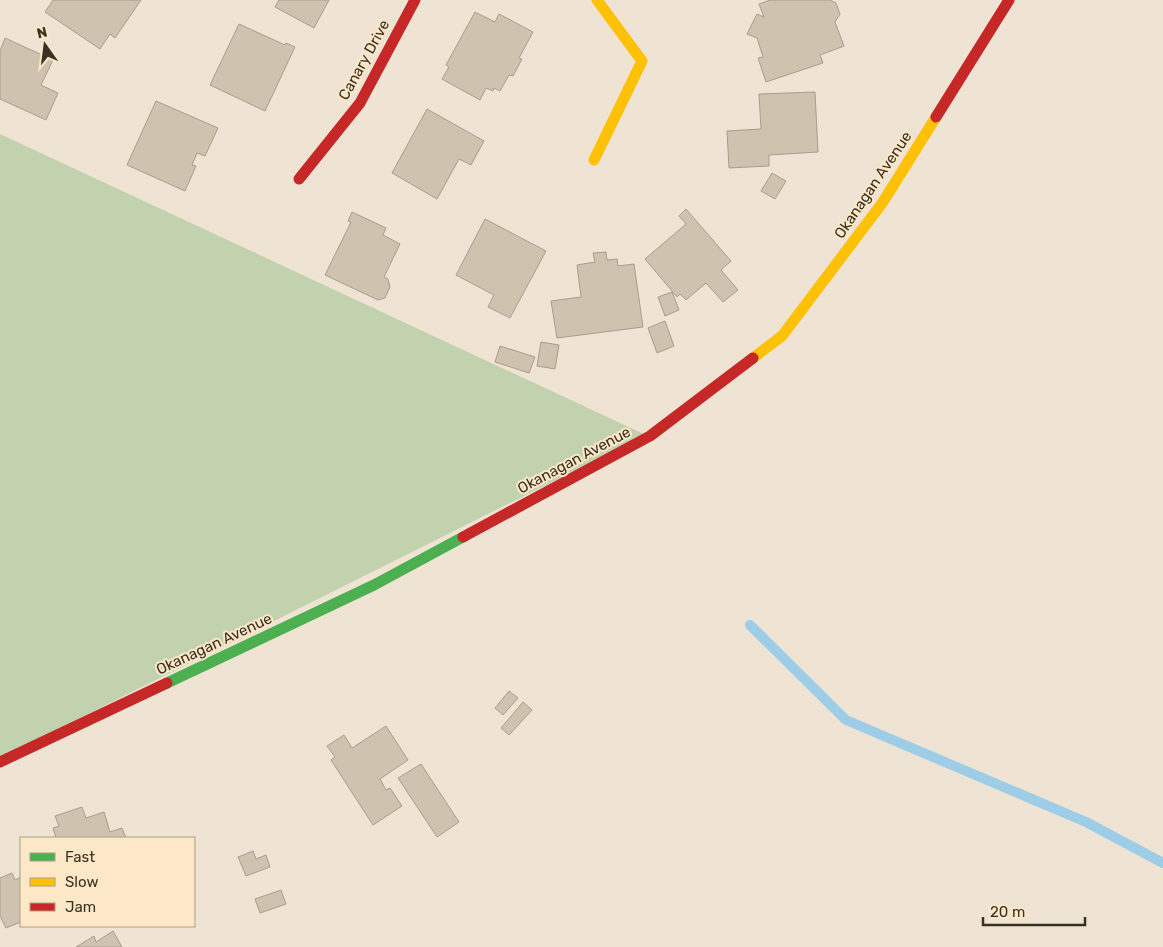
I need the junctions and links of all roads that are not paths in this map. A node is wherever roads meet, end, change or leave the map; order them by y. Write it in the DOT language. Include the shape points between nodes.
graph roads {
  1 [pos="415,0"];
  2 [pos="597,0"];
  3 [pos="1009,0"];
  4 [pos="594,160"];
  5 [pos="299,179"];
  6 [pos="0,762"];
  1 -- 5 [label="street, Canary Drive" via="360,103"];
  2 -- 4 [label="street" via="642,61"];
  3 -- 6 [label="street, Okanagan Avenue" via="883,202 782,336 650,436 374,585"];
}
